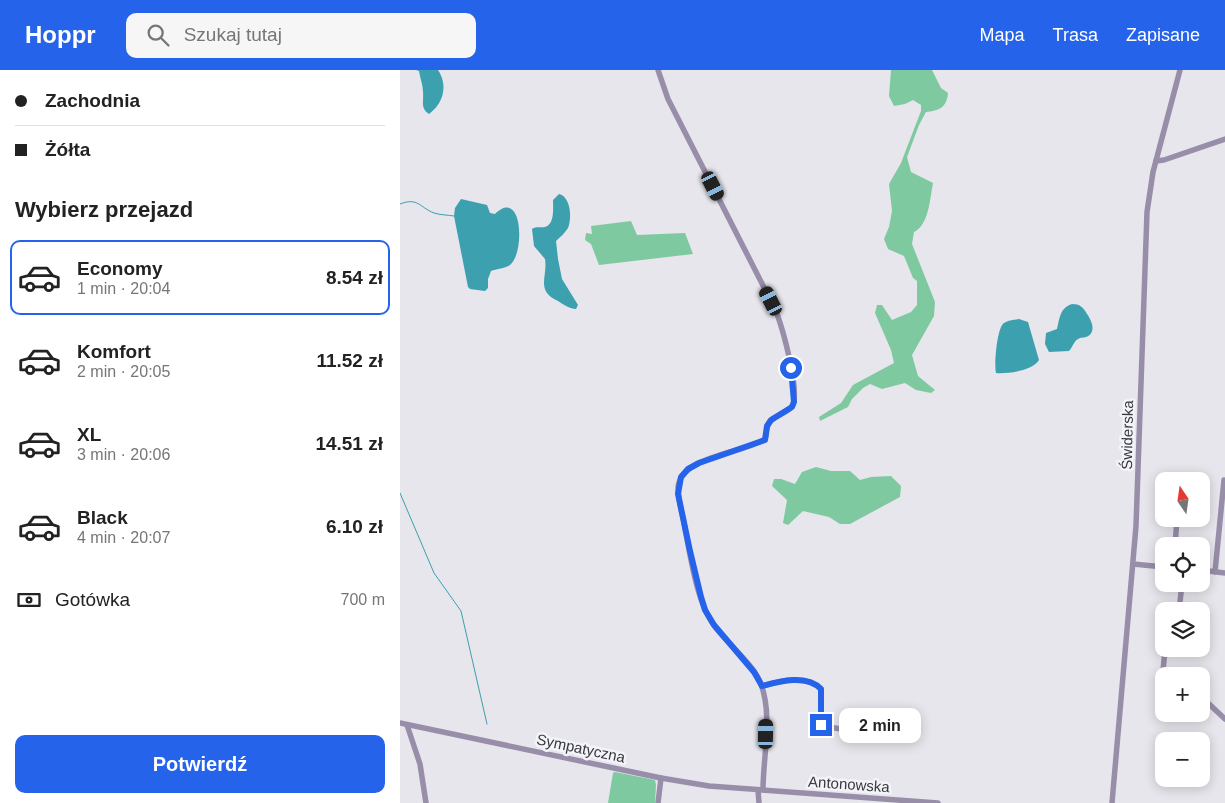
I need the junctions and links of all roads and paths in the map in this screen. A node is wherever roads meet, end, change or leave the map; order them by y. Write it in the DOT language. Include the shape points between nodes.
graph roads {
  1 [pos="658,70"];
  2 [pos="1180,70"];
  3 [pos="1225,139"];
  4 [pos="1156,161"];
  5 [pos="1224,480"];
  6 [pos="1133,564"];
  7 [pos="1155,566"];
  8 [pos="1210,571"];
  9 [pos="1215,572"];
  10 [pos="1225,573"];
  11 [pos="762,686"];
  12 [pos="1210,705"];
  13 [pos="1225,719"];
  14 [pos="400,723"];
  15 [pos="407,725"];
  16 [pos="841,728"];
  17 [pos="661,778"];
  18 [pos="760,790"];
  19 [pos="897,802"];
  20 [pos="426,803"];
  21 [pos="658,803"];
  22 [pos="759,803"];
  23 [pos="938,803"];
  24 [pos="1112,803"];
  1 -- 11 [label="street" via="668,99 776,311 784,333 794,391 792,407 771,420 765,440 693,466 681,477 678,487 705,610"];
  2 -- 4 [label="street, Świderska"];
  3 -- 4 [label="street"];
  4 -- 6 [label="street, Świderska" via="1147,212 1139,480"];
  5 -- 9 [label="street"];
  6 -- 7 [label="street"];
  6 -- 24 [label="street, Świderska"];
  8 -- 9 [label="street"];
  9 -- 10 [label="street"];
  11 -- 16 [label="street" via="813,682 821,689 821,725"];
  11 -- 18 [label="street" via="766,722"];
  12 -- 13 [label="street"];
  14 -- 15 [label="street, Sympatyczna"];
  15 -- 17 [label="street, Sympatyczna"];
  15 -- 20 [label="street" via="420,764"];
  17 -- 18 [label="street, Sympatyczna"];
  17 -- 21 [label="street"];
  18 -- 19 [label="street, Antonowska"];
  18 -- 22 [label="street"];
  19 -- 23 [label="street, Antonowska"];
}
